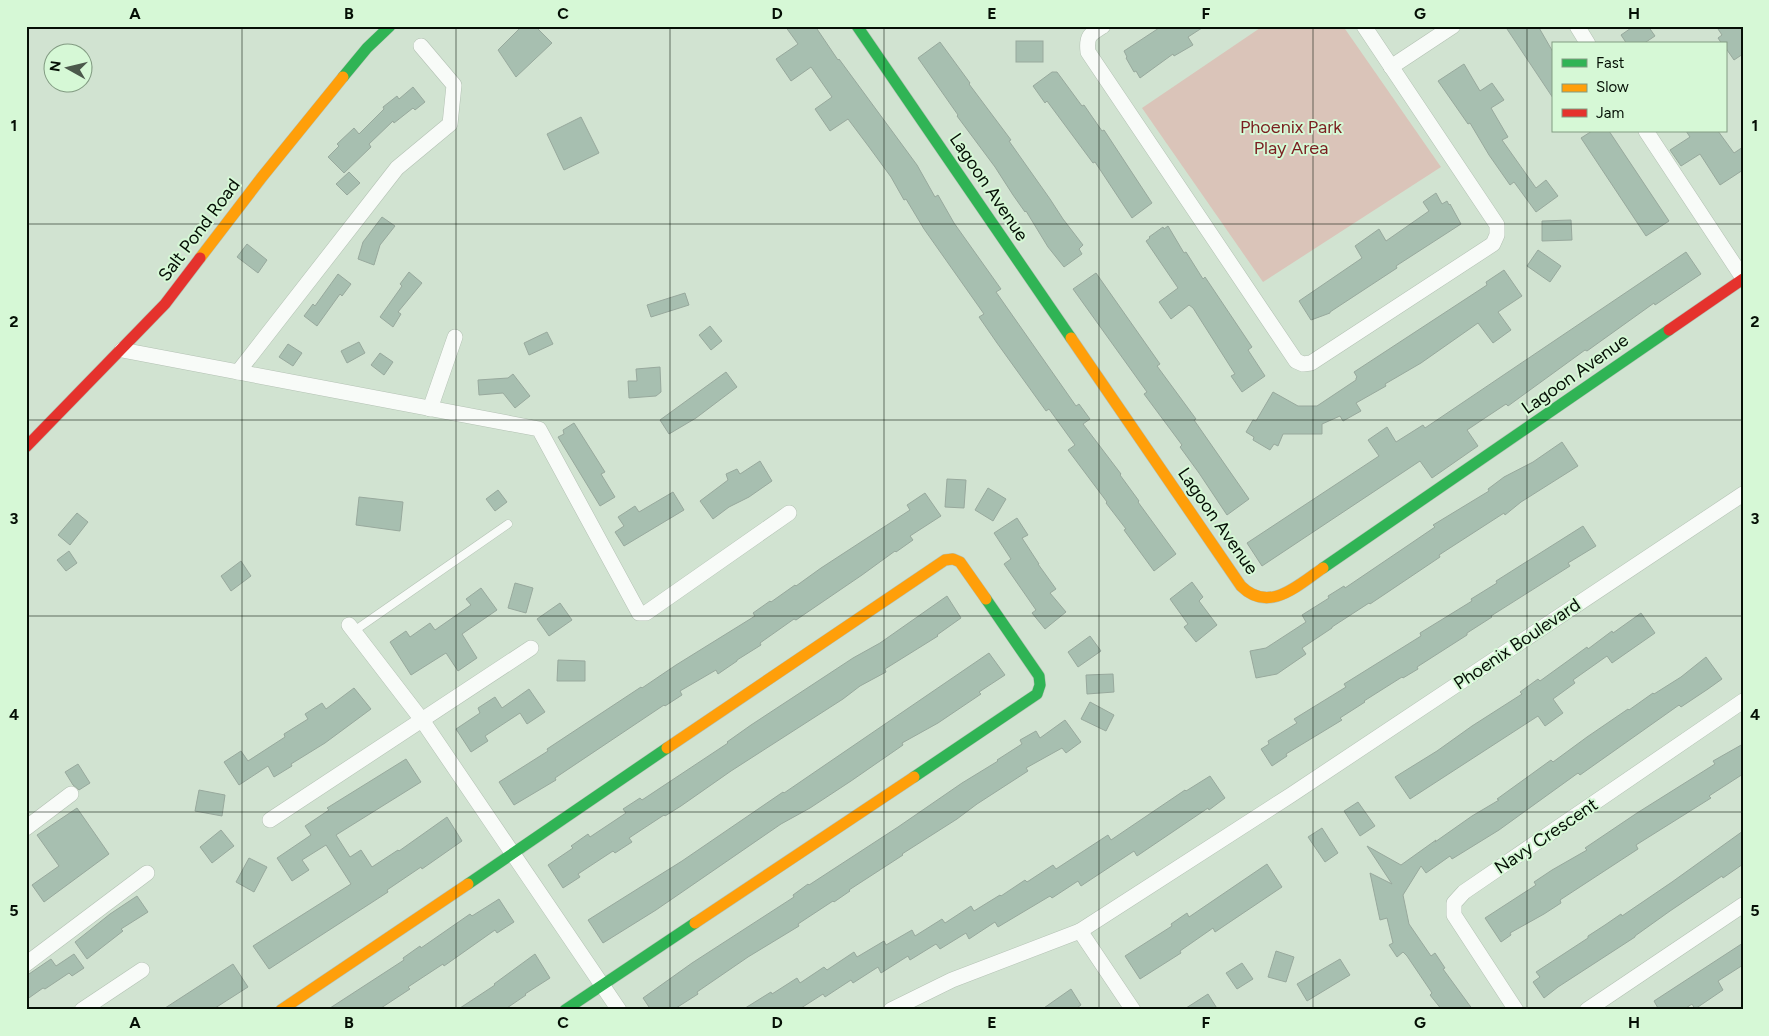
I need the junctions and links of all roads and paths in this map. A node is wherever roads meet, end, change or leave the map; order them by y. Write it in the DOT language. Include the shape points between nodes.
graph roads {
  1 [pos="390,26"];
  2 [pos="857,26"];
  3 [pos="1103,26"];
  4 [pos="1364,26"];
  5 [pos="1453,26"];
  6 [pos="1577,26"];
  7 [pos="1587,42"];
  8 [pos="421,46"];
  9 [pos="1391,67"];
  10 [pos="1647,132"];
  11 [pos="1743,279"];
  12 [pos="455,337"];
  13 [pos="122,350"];
  14 [pos="238,372"];
  15 [pos="430,409"];
  16 [pos="26,447"];
  17 [pos="1743,494"];
  18 [pos="789,513"];
  19 [pos="508,524"];
  20 [pos="351,628"];
  21 [pos="531,648"];
  22 [pos="1743,701"];
  23 [pos="422,720"];
  24 [pos="71,794"];
  25 [pos="270,820"];
  26 [pos="26,828"];
  27 [pos="512,853"];
  28 [pos="147,873"];
  29 [pos="1743,905"];
  30 [pos="1080,931"];
  31 [pos="26,964"];
  32 [pos="142,970"];
  33 [pos="602,985"];
  34 [pos="82,1010"];
  35 [pos="281,1010"];
  36 [pos="565,1010"];
  37 [pos="619,1010"];
  38 [pos="891,1010"];
  39 [pos="1132,1010"];
  40 [pos="1516,1010"];
  41 [pos="1587,1010"];
  1 -- 13 [label="street, Salt Pond Road" via="367,48 262,177 165,304"];
  2 -- 11 [label="street, Lagoon Avenue" via="1241,586 1258,599 1275,598 1291,590"];
  3 -- 9 [label="street" via="1091,34 1087,42 1088,52 1296,361 1302,364 1311,363 1493,244 1497,235 1497,226"];
  4 -- 9 [label="street"];
  5 -- 9 [label="street"];
  6 -- 7 [label="street"];
  8 -- 14 [label="street" via="454,84 450,124 397,168"];
  10 -- 11 [label="street"];
  12 -- 15 [label="street"];
  13 -- 14 [label="street"];
  13 -- 16 [label="street, Salt Pond Road"];
  14 -- 15 [label="street"];
  15 -- 18 [label="street" via="539,429 639,613 646,613"];
  17 -- 30 [label="street, Phoenix Boulevard"];
  19 -- 20 [label="lane"];
  20 -- 23 [label="street"];
  21 -- 23 [label="street"];
  22 -- 40 [label="street, Navy Crescent" via="1464,892 1454,903 1454,915"];
  23 -- 25 [label="street"];
  23 -- 27 [label="street"];
  24 -- 26 [label="street"];
  27 -- 33 [label="street"];
  27 -- 33 [label="street" via="945,560 960,562 1039,676 1038,694"];
  27 -- 35 [label="street"];
  28 -- 31 [label="street"];
  29 -- 41 [label="street"];
  30 -- 38 [label="street, Phoenix Boulevard" via="952,980"];
  30 -- 39 [label="street"];
  32 -- 34 [label="street"];
  33 -- 36 [label="street"];
  33 -- 37 [label="street"];
}
